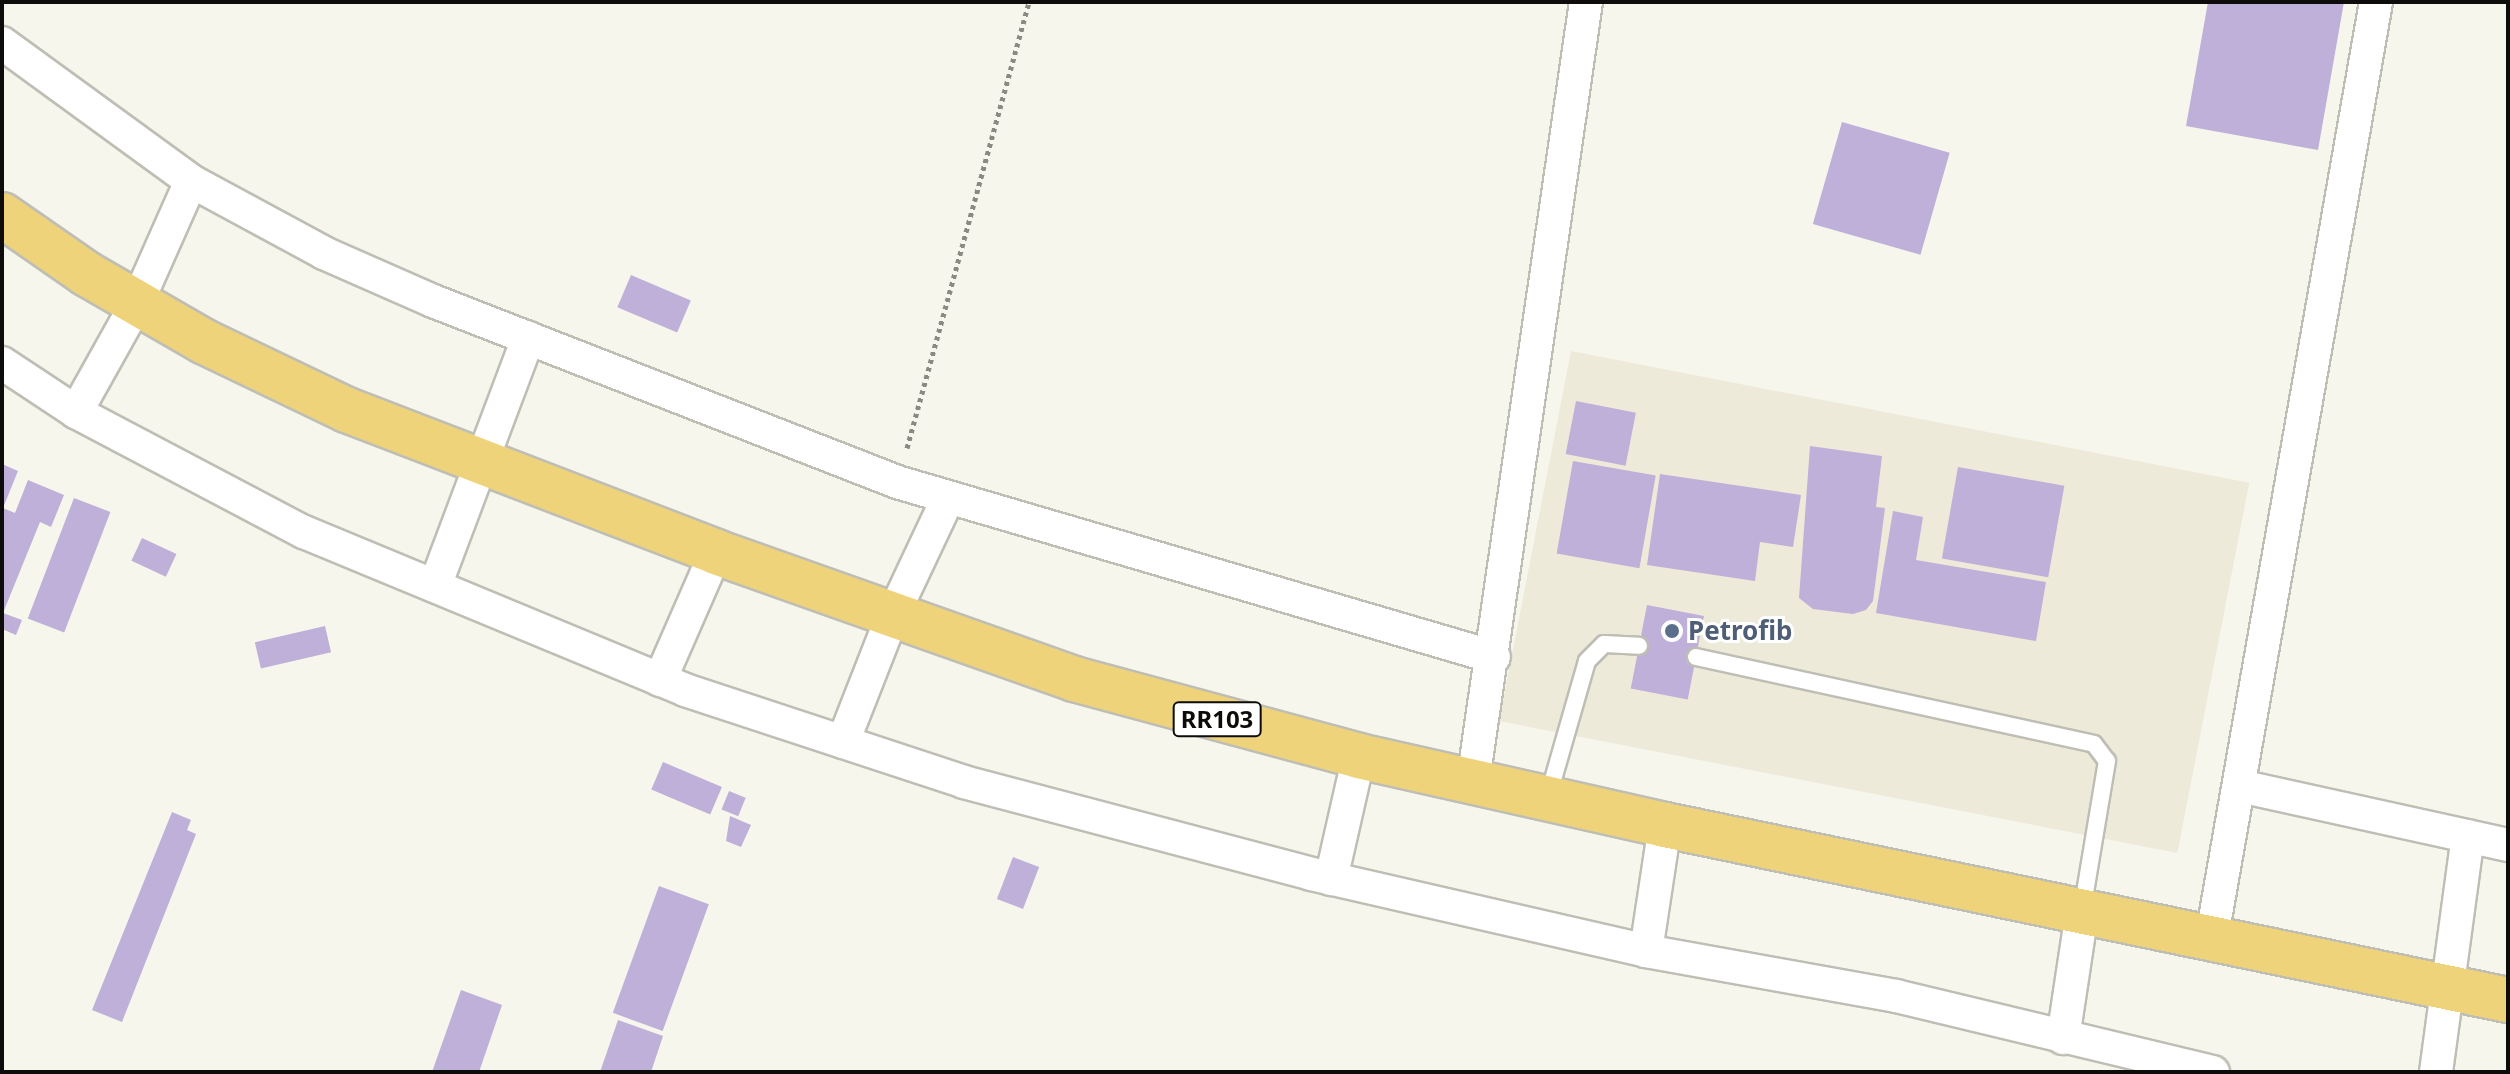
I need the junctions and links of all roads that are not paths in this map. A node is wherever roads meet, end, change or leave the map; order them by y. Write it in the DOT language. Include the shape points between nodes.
graph roads {
  1 [pos="1586,2"];
  2 [pos="2376,2"];
  3 [pos="2,43"];
  4 [pos="191,181"];
  5 [pos="2,215"];
  6 [pos="137,303"];
  7 [pos="528,338"];
  8 [pos="2,363"];
  9 [pos="76,412"];
  10 [pos="477,463"];
  11 [pos="948,498"];
  12 [pos="716,552"];
  13 [pos="435,586"];
  14 [pos="892,617"];
  15 [pos="1639,646"];
  16 [pos="1494,657"];
  17 [pos="1696,657"];
  18 [pos="660,680"];
  19 [pos="843,742"];
  20 [pos="1359,756"];
  21 [pos="1473,781"];
  22 [pos="2240,786"];
  23 [pos="1547,798"];
  24 [pos="1665,825"];
  25 [pos="2468,836"];
  26 [pos="2508,845"];
  27 [pos="1331,879"];
  28 [pos="2082,912"];
  29 [pos="2212,936"];
  30 [pos="1646,951"];
  31 [pos="2447,986"];
  32 [pos="2508,1000"];
  33 [pos="2063,1038"];
  34 [pos="2213,1072"];
  35 [pos="2436,1072"];
  1 -- 16 [label="street"];
  2 -- 22 [label="street"];
  3 -- 4 [label="street"];
  4 -- 6 [label="street"];
  4 -- 7 [label="street" via="324,253"];
  5 -- 6 [label="main road, RR103"];
  6 -- 9 [label="street"];
  6 -- 10 [label="main road, RR103" via="277,379"];
  7 -- 10 [label="street"];
  7 -- 11 [label="street"];
  8 -- 9 [label="street"];
  9 -- 13 [label="street" via="304,532"];
  10 -- 12 [label="main road, RR103"];
  10 -- 13 [label="street"];
  11 -- 14 [label="street"];
  11 -- 16 [label="street"];
  12 -- 14 [label="main road, RR103"];
  12 -- 18 [label="street"];
  13 -- 18 [label="street"];
  14 -- 19 [label="street"];
  14 -- 20 [label="main road, RR103" via="1074,679"];
  15 -- 23 [label="lane" via="1604,644 1587,661"];
  16 -- 21 [label="street"];
  17 -- 28 [label="lane" via="2094,744 2107,761"];
  18 -- 19 [label="street"];
  19 -- 27 [label="street" via="964,782"];
  20 -- 21 [label="main road, RR103"];
  20 -- 27 [label="street"];
  21 -- 23 [label="main road, RR103"];
  22 -- 25 [label="street"];
  22 -- 29 [label="street"];
  23 -- 24 [label="main road, RR103"];
  24 -- 28 [label="main road, RR103"];
  24 -- 30 [label="street"];
  25 -- 26 [label="street"];
  25 -- 31 [label="street"];
  27 -- 30 [label="street"];
  28 -- 29 [label="main road, RR103"];
  28 -- 33 [label="street"];
  29 -- 31 [label="main road, RR103"];
  30 -- 33 [label="street" via="1896,996"];
  31 -- 32 [label="main road, RR103"];
  31 -- 35 [label="street"];
  33 -- 34 [label="street"];
}
